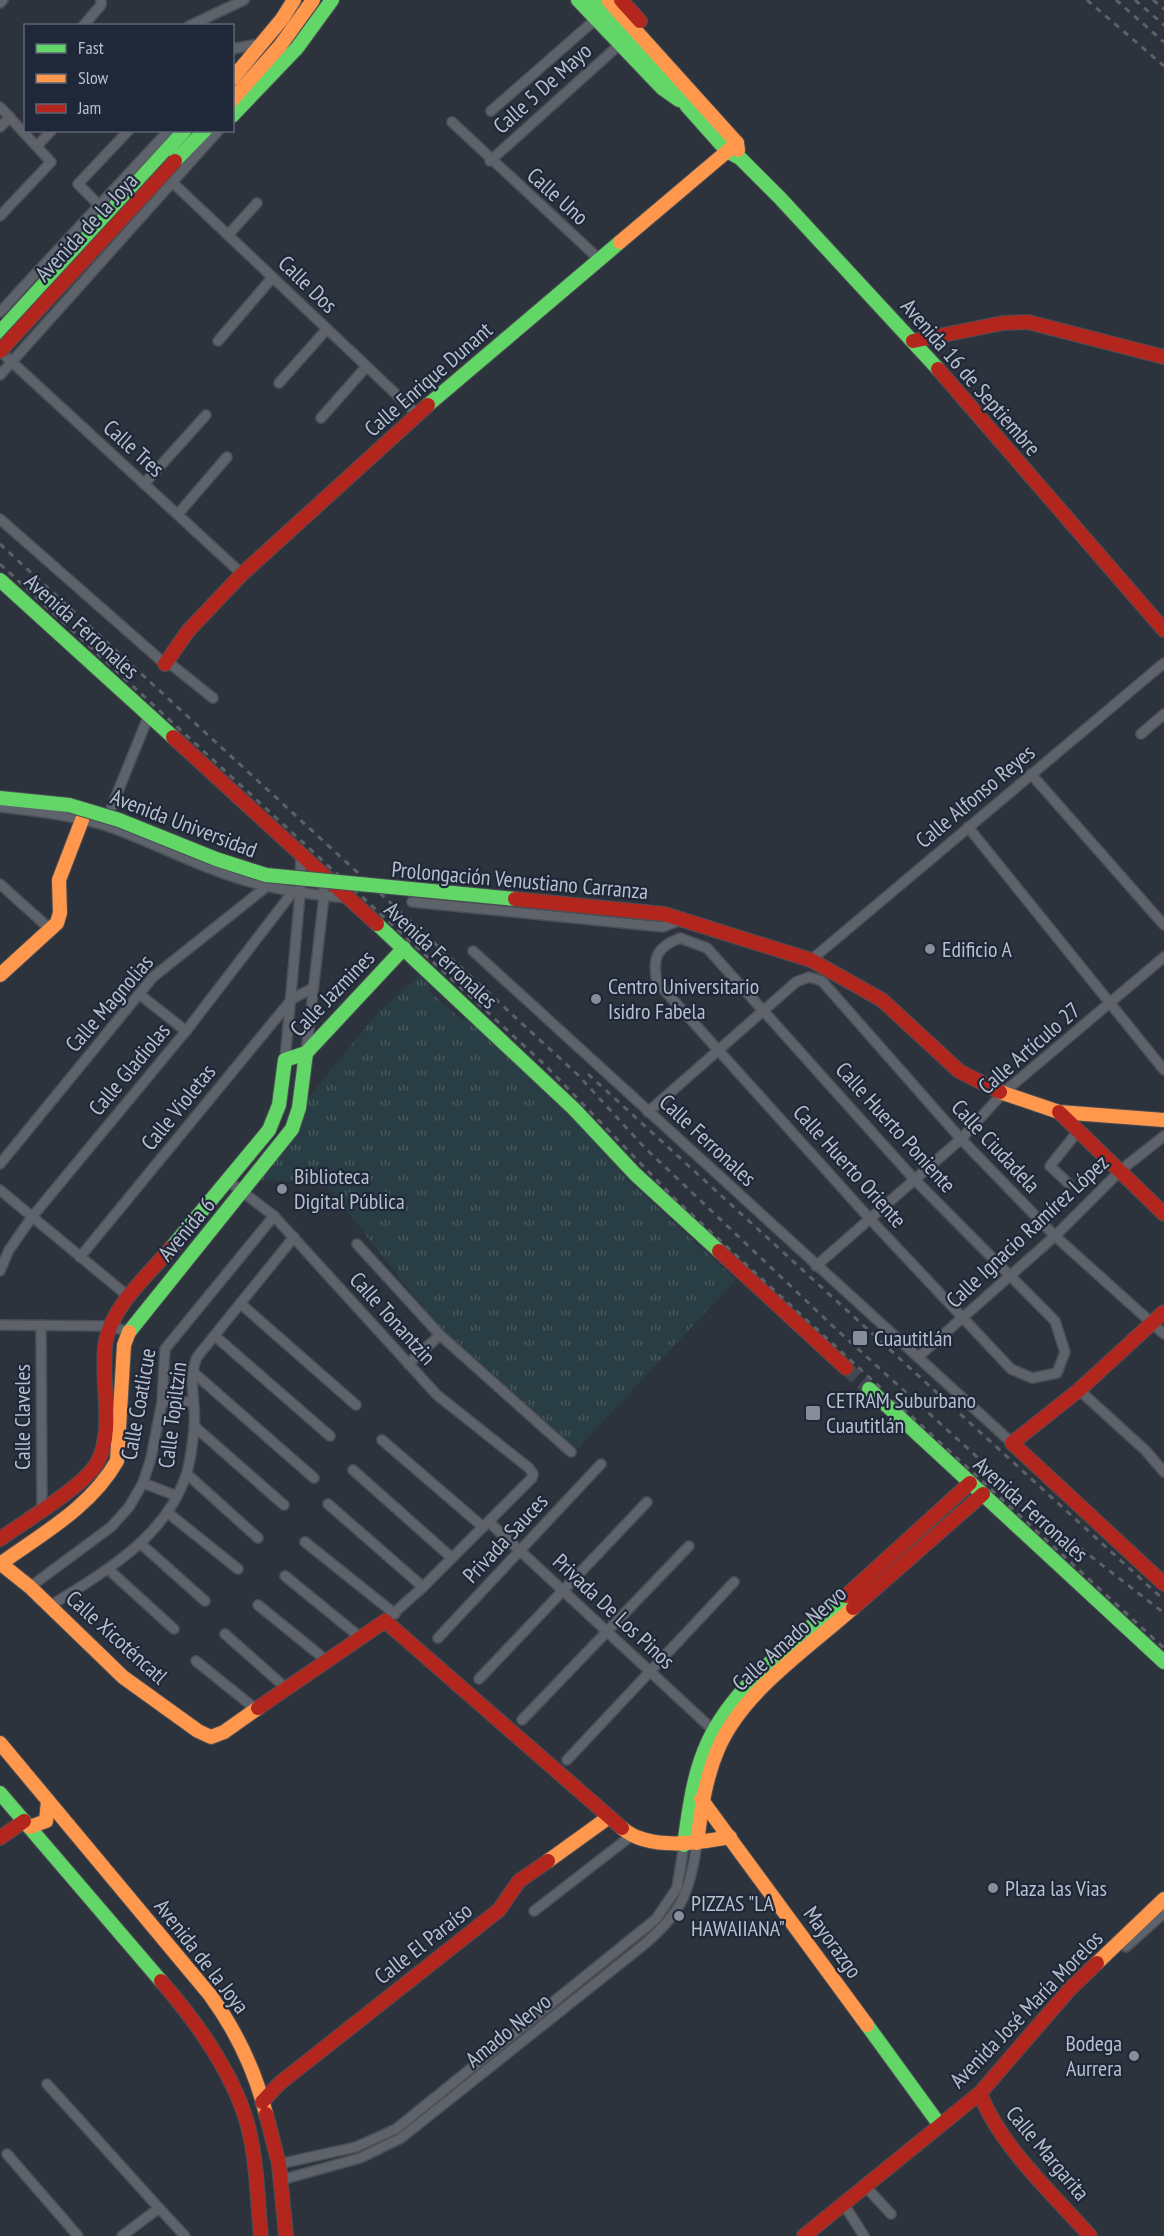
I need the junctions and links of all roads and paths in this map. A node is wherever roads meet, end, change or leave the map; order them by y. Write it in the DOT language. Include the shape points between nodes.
graph roads {
  1 [pos="101,0"];
  2 [pos="244,0"];
  3 [pos="294,0"];
  4 [pos="313,0"];
  5 [pos="332,0"];
  6 [pos="578,0"];
  7 [pos="594,0"];
  8 [pos="608,0"];
  9 [pos="621,0"];
  10 [pos="596,19"];
  11 [pos="85,24"];
  12 [pos="193,24"];
  13 [pos="263,43"];
  14 [pos="619,45"];
  15 [pos="234,49"];
  16 [pos="234,77"];
  17 [pos="234,98"];
  18 [pos="693,102"];
  19 [pos="0,107"];
  20 [pos="491,111"];
  21 [pos="234,114"];
  22 [pos="10,117"];
  23 [pos="452,122"];
  24 [pos="0,127"];
  25 [pos="50,132"];
  26 [pos="127,132"];
  27 [pos="167,132"];
  28 [pos="183,132"];
  29 [pos="204,132"];
  30 [pos="217,132"];
  31 [pos="37,146"];
  32 [pos="732,147"];
  33 [pos="490,161"];
  34 [pos="172,182"];
  35 [pos="257,203"];
  36 [pos="99,205"];
  37 [pos="0,216"];
  38 [pos="228,235"];
  39 [pos="600,260"];
  40 [pos="272,278"];
  41 [pos="0,312"];
  42 [pos="327,329"];
  43 [pos="0,332"];
  44 [pos="218,341"];
  45 [pos="913,341"];
  46 [pos="0,351"];
  47 [pos="1164,357"];
  48 [pos="11,362"];
  49 [pos="366,367"];
  50 [pos="0,375"];
  51 [pos="279,383"];
  52 [pos="417,414"];
  53 [pos="207,415"];
  54 [pos="321,418"];
  55 [pos="227,457"];
  56 [pos="144,484"];
  57 [pos="178,514"];
  58 [pos="0,519"];
  59 [pos="242,574"];
  60 [pos="0,580"];
  61 [pos="1164,630"];
  62 [pos="166,663"];
  63 [pos="1164,663"];
  64 [pos="213,698"];
  65 [pos="1164,714"];
  66 [pos="149,715"];
  67 [pos="1141,734"];
  68 [pos="1031,774"];
  69 [pos="0,798"];
  70 [pos="112,806"];
  71 [pos="0,807"];
  72 [pos="82,820"];
  73 [pos="968,828"];
  74 [pos="301,852"];
  75 [pos="323,873"];
  76 [pos="0,884"];
  77 [pos="266,887"];
  78 [pos="352,892"];
  79 [pos="296,893"];
  80 [pos="324,896"];
  81 [pos="412,902"];
  82 [pos="681,920"];
  83 [pos="1164,926"];
  84 [pos="51,930"];
  85 [pos="665,944"];
  86 [pos="404,948"];
  87 [pos="473,951"];
  88 [pos="1164,957"];
  89 [pos="811,960"];
  90 [pos="0,975"];
  91 [pos="311,989"];
  92 [pos="139,994"];
  93 [pos="292,999"];
  94 [pos="1110,1004"];
  95 [pos="764,1010"];
  96 [pos="186,1031"];
  97 [pos="720,1050"];
  98 [pos="306,1053"];
  99 [pos="285,1060"];
  100 [pos="1164,1070"];
  101 [pos="1003,1093"];
  102 [pos="1059,1112"];
  103 [pos="648,1113"];
  104 [pos="1164,1120"];
  105 [pos="1079,1130"];
  106 [pos="1164,1136"];
  107 [pos="961,1139"];
  108 [pos="0,1164"];
  109 [pos="1121,1170"];
  110 [pos="914,1179"];
  111 [pos="228,1180"];
  112 [pos="1069,1185"];
  113 [pos="0,1190"];
  114 [pos="243,1192"];
  115 [pos="1164,1214"];
  116 [pos="274,1216"];
  117 [pos="32,1217"];
  118 [pos="870,1218"];
  119 [pos="1055,1236"];
  120 [pos="294,1238"];
  121 [pos="357,1244"];
  122 [pos="80,1257"];
  123 [pos="816,1266"];
  124 [pos="0,1271"];
  125 [pos="1009,1275"];
  126 [pos="129,1297"];
  127 [pos="241,1304"];
  128 [pos="1164,1312"];
  129 [pos="963,1317"];
  130 [pos="1152,1322"];
  131 [pos="0,1325"];
  132 [pos="41,1325"];
  133 [pos="110,1326"];
  134 [pos="129,1332"];
  135 [pos="1164,1334"];
  136 [pos="440,1335"];
  137 [pos="215,1336"];
  138 [pos="918,1357"];
  139 [pos="408,1364"];
  140 [pos="846,1368"];
  141 [pos="193,1372"];
  142 [pos="1057,1372"];
  143 [pos="869,1389"];
  144 [pos="1079,1390"];
  145 [pos="162,1402"];
  146 [pos="192,1402"];
  147 [pos="356,1405"];
  148 [pos="104,1409"];
  149 [pos="122,1411"];
  150 [pos="194,1426"];
  151 [pos="330,1436"];
  152 [pos="382,1440"];
  153 [pos="1012,1443"];
  154 [pos="571,1452"];
  155 [pos="601,1464"];
  156 [pos="353,1470"];
  157 [pos="1164,1472"];
  158 [pos="187,1474"];
  159 [pos="314,1478"];
  160 [pos="142,1483"];
  161 [pos="970,1483"];
  162 [pos="983,1494"];
  163 [pos="177,1496"];
  164 [pos="647,1502"];
  165 [pos="328,1504"];
  166 [pos="284,1505"];
  167 [pos="42,1509"];
  168 [pos="167,1512"];
  169 [pos="486,1524"];
  170 [pos="258,1538"];
  171 [pos="0,1539"];
  172 [pos="305,1542"];
  173 [pos="140,1543"];
  174 [pos="689,1546"];
  175 [pos="520,1550"];
  176 [pos="904,1554"];
  177 [pos="452,1558"];
  178 [pos="0,1564"];
  179 [pos="108,1569"];
  180 [pos="238,1569"];
  181 [pos="285,1576"];
  182 [pos="734,1582"];
  183 [pos="1164,1584"];
  184 [pos="30,1587"];
  185 [pos="423,1587"];
  186 [pos="563,1590"];
  187 [pos="205,1600"];
  188 [pos="258,1605"];
  189 [pos="50,1606"];
  190 [pos="390,1618"];
  191 [pos="174,1629"];
  192 [pos="607,1631"];
  193 [pos="225,1634"];
  194 [pos="361,1638"];
  195 [pos="438,1638"];
  196 [pos="786,1659"];
  197 [pos="196,1661"];
  198 [pos="327,1661"];
  199 [pos="1164,1662"];
  200 [pos="650,1670"];
  201 [pos="479,1679"];
  202 [pos="287,1689"];
  203 [pos="256,1710"];
  204 [pos="522,1720"];
  205 [pos="712,1729"];
  206 [pos="0,1743"];
  207 [pos="567,1760"];
  208 [pos="692,1786"];
  209 [pos="0,1793"];
  210 [pos="48,1801"];
  211 [pos="703,1801"];
  212 [pos="609,1817"];
  213 [pos="27,1824"];
  214 [pos="631,1836"];
  215 [pos="730,1837"];
  216 [pos="0,1838"];
  217 [pos="691,1844"];
  218 [pos="1164,1899"];
  219 [pos="534,1911"];
  220 [pos="1158,1911"];
  221 [pos="1126,1947"];
  222 [pos="47,2084"];
  223 [pos="980,2093"];
  224 [pos="262,2102"];
  225 [pos="939,2124"];
  226 [pos="7,2154"];
  227 [pos="279,2164"];
  228 [pos="281,2180"];
  229 [pos="865,2186"];
  230 [pos="843,2203"];
  231 [pos="159,2208"];
  232 [pos="891,2214"];
  233 [pos="813,2233"];
  234 [pos="78,2236"];
  235 [pos="122,2236"];
  236 [pos="185,2236"];
  237 [pos="261,2236"];
  238 [pos="286,2236"];
  239 [pos="864,2236"];
  240 [pos="1090,2236"];
  1 -- 11 [label="street"];
  2 -- 12 [label="street"];
  3 -- 13 [label="main road"];
  4 -- 17 [label="main road" via="280,46"];
  5 -- 21 [label="main road" via="297,48"];
  6 -- 10 [label="main road"];
  7 -- 18 [label="main road"];
  8 -- 18 [label="main road"];
  9 -- 18 [label="main road" via="685,70"];
  10 -- 14 [label="main road"];
  10 -- 20 [label="street"];
  13 -- 15 [label="street"];
  13 -- 16 [label="main road"];
  14 -- 18 [label="main road" via="662,88"];
  14 -- 33 [label="street, Calle 5 De Mayo"];
  18 -- 32 [label="main road"];
  19 -- 22 [label="street"];
  22 -- 24 [label="street"];
  22 -- 31 [label="street"];
  23 -- 33 [label="street, Calle Uno"];
  25 -- 31 [label="street"];
  26 -- 36 [label="street" via="78,184"];
  27 -- 36 [label="street"];
  28 -- 43 [label="main road, Avenida de la Joya"];
  29 -- 46 [label="main road, Avenida de la Joya, bridge"];
  30 -- 34 [label="street"];
  31 -- 37 [label="street" via="51,162"];
  32 -- 39 [label="main road, Calle Enrique Dunant"];
  32 -- 45 [label="main road, Avenida 16 de Septiembre"];
  33 -- 39 [label="street, Calle Uno"];
  34 -- 38 [label="street, Calle Dos"];
  34 -- 48 [label="street"];
  35 -- 38 [label="street"];
  36 -- 41 [label="street"];
  38 -- 40 [label="street, Calle Dos"];
  39 -- 52 [label="main road, Calle Enrique Dunant"];
  40 -- 42 [label="street, Calle Dos"];
  40 -- 44 [label="street"];
  42 -- 49 [label="street, Calle Dos"];
  42 -- 51 [label="street"];
  45 -- 47 [label="main road" via="1003,322 1028,322"];
  45 -- 61 [label="main road, Avenida 16 de Septiembre"];
  46 -- 48 [label="street, Calle Tres"];
  48 -- 50 [label="street"];
  48 -- 56 [label="street, Calle Tres"];
  49 -- 52 [label="street, Calle Dos"];
  49 -- 54 [label="street"];
  52 -- 59 [label="main road, Calle Enrique Dunant"];
  53 -- 56 [label="street"];
  55 -- 57 [label="street"];
  56 -- 57 [label="street, Calle Tres"];
  57 -- 59 [label="street, Calle Tres"];
  58 -- 62 [label="street"];
  59 -- 62 [label="main road, Calle Enrique Dunant" via="188,631"];
  60 -- 66 [label="main road, Avenida Ferronales"];
  62 -- 64 [label="street"];
  63 -- 68 [label="street, Calle Alfonso Reyes"];
  65 -- 67 [label="street"];
  66 -- 70 [label="street"];
  66 -- 74 [label="main road, Avenida Ferronales"];
  68 -- 73 [label="street, Calle Alfonso Reyes"];
  68 -- 83 [label="street"];
  69 -- 78 [label="main road, Avenida Universidad, bridge" via="69,805 127,821 238,868"];
  71 -- 72 [label="street, Avenida Universidad"];
  72 -- 77 [label="street, Avenida Universidad"];
  72 -- 84 [label="main road" via="62,870 60,913"];
  73 -- 89 [label="street, Calle Alfonso Reyes"];
  73 -- 94 [label="street"];
  74 -- 75 [label="main road, Avenida Ferronales"];
  74 -- 79 [label="street, Avenida 6"];
  75 -- 78 [label="main road, Avenida Ferronales"];
  75 -- 80 [label="street, Avenida 6"];
  76 -- 84 [label="street"];
  77 -- 79 [label="street, Avenida Universidad"];
  77 -- 92 [label="street, Calle Magnolias" via="169,962"];
  78 -- 80 [label="street, Avenida Universidad"];
  78 -- 82 [label="main road, Prolongación Venustiano Carranza, bridge" via="664,914"];
  78 -- 86 [label="main road, Avenida Ferronales"];
  79 -- 80 [label="street, Avenida Universidad"];
  79 -- 93 [label="street, Avenida 6"];
  79 -- 96 [label="street, Calle Gladiolas"];
  80 -- 91 [label="street, Avenida 6"];
  81 -- 82 [label="street, Prolongación Venustiano Carranza" via="663,927"];
  82 -- 89 [label="main road, Prolongación Venustiano Carranza"];
  84 -- 90 [label="main road"];
  85 -- 95 [label="street, Calle Huerto Poniente" via="680,938 707,948"];
  85 -- 97 [label="street, Calle Huerto Oriente" via="656,958 657,982"];
  86 -- 98 [label="main road, Calle Jazmines"];
  86 -- 140 [label="main road, Avenida Ferronales" via="574,1109 635,1174"];
  87 -- 103 [label="street, Calle Ferronales"];
  88 -- 94 [label="street, Calle Artículo 27"];
  89 -- 101 [label="main road, Prolongación Venustiano Carranza" via="882,1000 959,1071"];
  91 -- 93 [label="street, Calle Violetas"];
  91 -- 98 [label="street, Avenida 6"];
  92 -- 96 [label="street"];
  92 -- 108 [label="street, Calle Magnolias"];
  93 -- 99 [label="street, Avenida 6"];
  93 -- 122 [label="street, Calle Violetas"];
  94 -- 100 [label="street"];
  94 -- 101 [label="street, Calle Artículo 27"];
  95 -- 97 [label="street"];
  95 -- 107 [label="street, Calle Ciudadela" via="796,982 809,977 822,981"];
  95 -- 110 [label="street, Calle Huerto Poniente"];
  96 -- 117 [label="street, Calle Gladiolas"];
  97 -- 103 [label="street"];
  97 -- 118 [label="street, Calle Huerto Oriente"];
  98 -- 99 [label="main road, Calle Jazmines"];
  98 -- 114 [label="main road, Avenida 6" via="297,1119"];
  99 -- 111 [label="main road, Avenida 6" via="277,1117"];
  101 -- 102 [label="main road, Prolongación Venustiano Carranza"];
  101 -- 107 [label="street, Calle Artículo 27"];
  102 -- 104 [label="main road, Prolongación Venustiano Carranza"];
  102 -- 105 [label="main road"];
  103 -- 123 [label="street, Calle Ferronales"];
  105 -- 109 [label="main road"];
  105 -- 112 [label="street" via="1050,1166"];
  106 -- 109 [label="street, Calle Ignacio Ramírez López"];
  107 -- 110 [label="street, Calle Artículo 27"];
  107 -- 119 [label="street, Calle Ciudadela"];
  109 -- 115 [label="main road"];
  109 -- 119 [label="street, Calle Ignacio Ramírez López"];
  110 -- 118 [label="street, Calle Artículo 27"];
  110 -- 125 [label="street, Calle Huerto Poniente"];
  111 -- 114 [label="street, Calle Tonantzin"];
  111 -- 126 [label="main road, Avenida 6"];
  113 -- 117 [label="street"];
  114 -- 116 [label="street, Calle Tonantzin"];
  114 -- 134 [label="main road, Avenida 6"];
  116 -- 120 [label="street, Calle Tonantzin"];
  116 -- 145 [label="street, Calle Coatlicue" via="167,1344"];
  117 -- 122 [label="street"];
  117 -- 124 [label="street, Calle Gladiolas"];
  118 -- 123 [label="street, Calle Artículo 27"];
  118 -- 129 [label="street, Calle Huerto Oriente"];
  119 -- 125 [label="street, Calle Ignacio Ramírez López"];
  119 -- 130 [label="street, Calle Ciudadela"];
  120 -- 127 [label="street, Calle Topiltzin"];
  120 -- 139 [label="street, Calle Tonantzin"];
  121 -- 136 [label="street"];
  122 -- 126 [label="street"];
  123 -- 138 [label="street, Calle Ferronales"];
  125 -- 129 [label="street, Calle Ignacio Ramírez López"];
  125 -- 142 [label="street, Calle Huerto Poniente" via="1055,1321 1065,1352"];
  126 -- 133 [label="main road, Avenida 6"];
  127 -- 137 [label="street, Calle Topiltzin"];
  127 -- 147 [label="street"];
  128 -- 130 [label="main road"];
  129 -- 138 [label="street, Calle Ignacio Ramírez López"];
  129 -- 142 [label="street, Calle Huerto Oriente" via="1011,1369 1032,1377"];
  130 -- 135 [label="street, Calle Ciudadela"];
  130 -- 144 [label="main road"];
  131 -- 132 [label="street"];
  132 -- 133 [label="street"];
  132 -- 167 [label="street, Calle Claveles"];
  133 -- 134 [label="street"];
  133 -- 148 [label="main road, Avenida 6"];
  134 -- 149 [label="main road, Avenida 6" via="124,1345"];
  136 -- 139 [label="street"];
  136 -- 154 [label="street"];
  137 -- 141 [label="street, Calle Topiltzin" via="197,1357"];
  137 -- 151 [label="street"];
  138 -- 153 [label="street, Avenida Ferronales"];
  139 -- 169 [label="street, Calle Tonantzin" via="437,1395 529,1468 532,1478"];
  141 -- 146 [label="street, Calle Topiltzin"];
  141 -- 159 [label="street"];
  143 -- 161 [label="main road, Avenida Ferronales"];
  144 -- 153 [label="main road"];
  144 -- 157 [label="street" via="1146,1450"];
  145 -- 146 [label="street"];
  145 -- 160 [label="street, Calle Coatlicue"];
  146 -- 150 [label="street, Calle Topiltzin"];
  148 -- 149 [label="main road"];
  148 -- 167 [label="main road, Avenida 6" via="104,1444 97,1462 83,1479"];
  149 -- 178 [label="main road, Avenida 6" via="117,1461 110,1478 96,1493"];
  150 -- 158 [label="street, Calle Topiltzin"];
  150 -- 166 [label="street"];
  152 -- 169 [label="street, Privada De Los Pinos"];
  153 -- 183 [label="main road, Avenida Ferronales"];
  155 -- 175 [label="street, Privada Sauces"];
  156 -- 177 [label="street"];
  158 -- 163 [label="street, Calle Topiltzin"];
  158 -- 170 [label="street"];
  160 -- 163 [label="street"];
  160 -- 184 [label="street, Calle Coatlicue" via="129,1507 111,1527"];
  161 -- 162 [label="main road, Avenida Ferronales"];
  161 -- 176 [label="main road, Calle Amado Nervo"];
  162 -- 176 [label="main road, Calle Amado Nervo"];
  162 -- 199 [label="main road, Avenida Ferronales"];
  163 -- 168 [label="street, Calle Topiltzin"];
  164 -- 186 [label="street"];
  165 -- 185 [label="street"];
  167 -- 171 [label="main road, Avenida 6"];
  168 -- 173 [label="street, Calle Topiltzin"];
  168 -- 180 [label="street"];
  169 -- 175 [label="street, Privada De Los Pinos"];
  169 -- 177 [label="street"];
  172 -- 190 [label="street"];
  173 -- 179 [label="street, Calle Topiltzin"];
  173 -- 187 [label="street"];
  174 -- 192 [label="street"];
  175 -- 186 [label="street, Privada De Los Pinos"];
  175 -- 195 [label="street, Privada Sauces"];
  176 -- 196 [label="main road, Calle Amado Nervo"];
  177 -- 185 [label="street"];
  178 -- 184 [label="main road, Calle Xicoténcatl"];
  179 -- 189 [label="street, Calle Topiltzin"];
  179 -- 191 [label="street"];
  181 -- 194 [label="street"];
  182 -- 200 [label="street"];
  184 -- 189 [label="main road, Calle Xicoténcatl"];
  185 -- 190 [label="street"];
  186 -- 192 [label="street, Privada De Los Pinos"];
  186 -- 201 [label="street"];
  188 -- 198 [label="street"];
  189 -- 203 [label="main road, Calle Xicoténcatl" via="123,1677 198,1731 211,1737"];
  190 -- 194 [label="main road"];
  190 -- 212 [label="main road"];
  192 -- 200 [label="street, Privada De Los Pinos"];
  192 -- 204 [label="street"];
  193 -- 202 [label="street"];
  194 -- 198 [label="main road"];
  196 -- 205 [label="main road, Calle Amado Nervo" via="745,1688"];
  196 -- 211 [label="main road, Calle Amado Nervo" via="729,1725 709,1768"];
  197 -- 203 [label="street"];
  198 -- 202 [label="main road"];
  200 -- 205 [label="street, Privada De Los Pinos"];
  200 -- 207 [label="street"];
  202 -- 203 [label="main road"];
  205 -- 208 [label="main road, Calle Amado Nervo"];
  206 -- 210 [label="main road, Avenida de la Joya"];
  208 -- 211 [label="main road, Mayorazgo"];
  208 -- 217 [label="main road, Calle Amado Nervo"];
  209 -- 213 [label="main road, Avenida de la Joya"];
  210 -- 213 [label="main road" via="46,1821"];
  210 -- 224 [label="main road, Avenida de la Joya" via="210,1995 247,2054"];
  211 -- 215 [label="main road, Mayorazgo"];
  211 -- 217 [label="main road, Calle Amado Nervo"];
  212 -- 214 [label="main road"];
  212 -- 224 [label="main road, Calle El Paraíso" via="519,1881 499,1910 280,2083"];
  213 -- 216 [label="main road"];
  213 -- 237 [label="main road, Avenida de la Joya" via="170,1991 222,2063 244,2114"];
  214 -- 217 [label="main road"];
  214 -- 219 [label="street"];
  215 -- 217 [label="main road"];
  215 -- 225 [label="main road, Mayorazgo"];
  217 -- 227 [label="street, Amado Nervo" via="676,1887 656,1919 430,2103 380,2138"];
  217 -- 228 [label="street, Amado Nervo" via="692,1877 678,1911 642,1947 401,2138 360,2158"];
  218 -- 220 [label="main road, Avenida José María Morelos"];
  220 -- 221 [label="street"];
  220 -- 223 [label="main road, Avenida José María Morelos" via="1069,1990"];
  222 -- 231 [label="street"];
  223 -- 225 [label="main road, Avenida José María Morelos"];
  223 -- 240 [label="main road, Calle Margarita" via="981,2104 998,2127"];
  224 -- 227 [label="main road, Avenida de la Joya"];
  225 -- 229 [label="main road, Avenida José María Morelos"];
  226 -- 234 [label="street"];
  227 -- 228 [label="main road, Avenida de la Joya"];
  228 -- 238 [label="main road, Avenida de la Joya"];
  229 -- 230 [label="main road, Avenida José María Morelos"];
  229 -- 232 [label="street"];
  230 -- 233 [label="main road, Avenida José María Morelos"];
  230 -- 239 [label="street"];
  231 -- 235 [label="street"];
  231 -- 236 [label="street"];
}
